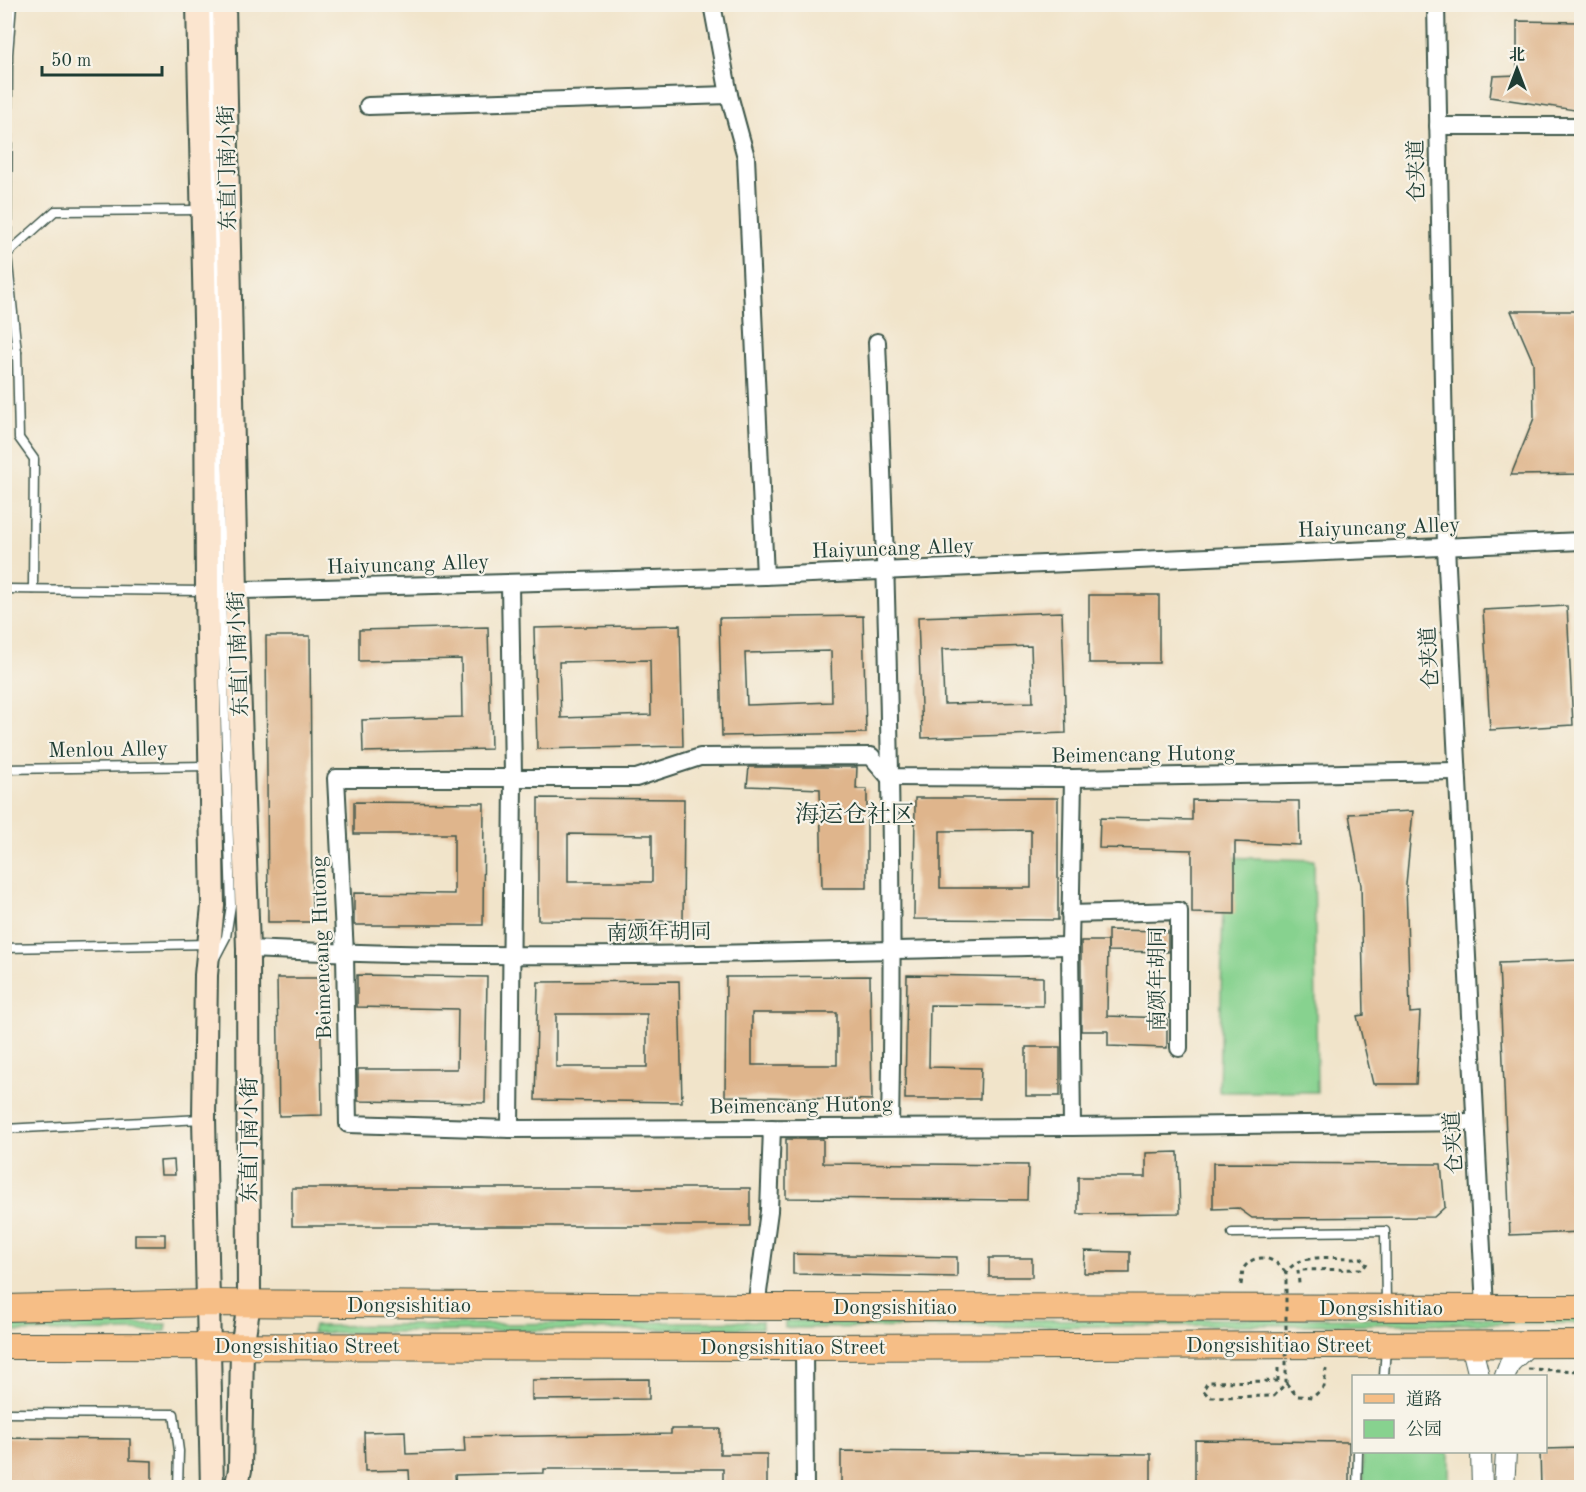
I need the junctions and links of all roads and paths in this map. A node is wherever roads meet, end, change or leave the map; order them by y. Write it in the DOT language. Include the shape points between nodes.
graph roads {
  1 [pos="12,4"];
  2 [pos="198,4"];
  3 [pos="211,4"];
  4 [pos="224,4"];
  5 [pos="712,4"];
  6 [pos="1436,4"];
  7 [pos="6,54"];
  8 [pos="729,95"];
  9 [pos="368,106"];
  10 [pos="1438,126"];
  11 [pos="1581,126"];
  12 [pos="203,210"];
  13 [pos="7,254"];
  14 [pos="877,342"];
  15 [pos="17,352"];
  16 [pos="4,353"];
  17 [pos="1581,541"];
  18 [pos="1446,547"];
  19 [pos="887,571"];
  20 [pos="765,576"];
  21 [pos="510,584"];
  22 [pos="4,589"];
  23 [pos="33,589"];
  24 [pos="221,591"];
  25 [pos="211,766"];
  26 [pos="4,769"];
  27 [pos="1456,771"];
  28 [pos="513,776"];
  29 [pos="889,777"];
  30 [pos="1073,778"];
  31 [pos="1070,914"];
  32 [pos="209,944"];
  33 [pos="1070,946"];
  34 [pos="4,948"];
  35 [pos="248,949"];
  36 [pos="893,950"];
  37 [pos="345,954"];
  38 [pos="510,956"];
  39 [pos="206,975"];
  40 [pos="1179,1047"];
  41 [pos="204,1118"];
  42 [pos="1474,1122"];
  43 [pos="890,1126"];
  44 [pos="1072,1127"];
  45 [pos="772,1128"];
  46 [pos="4,1129"];
  47 [pos="510,1129"];
  48 [pos="1232,1233"];
  49 [pos="1286,1274"];
  50 [pos="1299,1284"];
  51 [pos="1241,1285"];
  52 [pos="209,1303"];
  53 [pos="249,1304"];
  54 [pos="756,1307"];
  55 [pos="4,1308"];
  56 [pos="1386,1308"];
  57 [pos="1485,1308"];
  58 [pos="1581,1308"];
  59 [pos="1386,1344"];
  60 [pos="1471,1344"];
  61 [pos="1530,1344"];
  62 [pos="1581,1344"];
  63 [pos="4,1346"];
  64 [pos="209,1346"];
  65 [pos="242,1347"];
  66 [pos="804,1347"];
  67 [pos="1278,1368"];
  68 [pos="1326,1369"];
  69 [pos="1384,1375"];
  70 [pos="1479,1375"];
  71 [pos="1506,1375"];
  72 [pos="1286,1383"];
  73 [pos="4,1413"];
  74 [pos="1358,1453"];
  75 [pos="1481,1453"];
  76 [pos="1506,1453"];
  77 [pos="178,1488"];
  78 [pos="212,1488"];
  79 [pos="236,1488"];
  80 [pos="805,1488"];
  81 [pos="1357,1488"];
  82 [pos="1482,1488"];
  83 [pos="1504,1488"];
  1 -- 7 [label="lane"];
  2 -- 12 [label="main road, 东直门南小街"];
  3 -- 24 [label="lane"];
  4 -- 24 [label="main road, 东直门南小街"];
  5 -- 8 [label="street"];
  6 -- 10 [label="street, 仓夹道"];
  7 -- 13 [label="lane"];
  8 -- 9 [label="street"];
  8 -- 20 [label="street" via="746,157"];
  10 -- 11 [label="street"];
  10 -- 18 [label="street, 仓夹道"];
  12 -- 13 [label="lane" via="55,211"];
  12 -- 24 [label="main road, 东直门南小街"];
  13 -- 15 [label="lane"];
  14 -- 19 [label="street"];
  15 -- 16 [label="lane"];
  15 -- 23 [label="lane" via="19,438 34,459"];
  17 -- 18 [label="street, Haiyuncang Alley"];
  18 -- 19 [label="street, Haiyuncang Alley"];
  18 -- 27 [label="street, 仓夹道"];
  19 -- 20 [label="street, Haiyuncang Alley"];
  19 -- 29 [label="street"];
  20 -- 21 [label="street, Haiyuncang Alley"];
  21 -- 24 [label="street, Haiyuncang Alley"];
  21 -- 28 [label="street"];
  22 -- 23 [label="lane"];
  23 -- 24 [label="lane"];
  24 -- 25 [label="main road, 东直门南小街"];
  24 -- 35 [label="main road, 东直门南小街"];
  24 -- 39 [label="lane" via="231,905 226,938"];
  25 -- 26 [label="lane, Menlou Alley"];
  25 -- 32 [label="main road, 东直门南小街" via="213,906"];
  27 -- 30 [label="street, Beimencang Hutong"];
  27 -- 42 [label="street, 仓夹道"];
  28 -- 29 [label="street, Beimencang Hutong" via="636,778 700,757 871,756"];
  28 -- 37 [label="street, Beimencang Hutong" via="336,778"];
  28 -- 38 [label="street"];
  29 -- 30 [label="street, Beimencang Hutong"];
  29 -- 36 [label="street"];
  30 -- 31 [label="street"];
  31 -- 33 [label="street"];
  31 -- 40 [label="street, 南颂年胡同" via="1179,911"];
  32 -- 34 [label="lane"];
  32 -- 39 [label="main road, 东直门南小街"];
  33 -- 36 [label="street, 南颂年胡同"];
  33 -- 44 [label="street"];
  35 -- 37 [label="street, 南颂年胡同"];
  35 -- 53 [label="main road, 东直门南小街"];
  36 -- 38 [label="street, 南颂年胡同"];
  36 -- 43 [label="street"];
  37 -- 38 [label="street, 南颂年胡同"];
  37 -- 47 [label="street, Beimencang Hutong" via="348,1124"];
  38 -- 47 [label="street"];
  39 -- 41 [label="main road, 东直门南小街"];
  41 -- 46 [label="lane"];
  41 -- 52 [label="main road, 东直门南小街"];
  42 -- 44 [label="street, Beimencang Hutong"];
  42 -- 57 [label="street, 仓夹道"];
  43 -- 44 [label="street, Beimencang Hutong"];
  43 -- 45 [label="street, Beimencang Hutong"];
  45 -- 47 [label="street, Beimencang Hutong"];
  45 -- 54 [label="street" via="770,1211"];
  48 -- 56 [label="lane" via="1385,1231"];
  49 -- 50 [label="path, bridge" via="1294,1263 1303,1260 1361,1258 1367,1263 1363,1269 1298,1270"];
  49 -- 51 [label="path" via="1275,1261 1260,1258 1246,1263"];
  49 -- 72 [label="path, bridge"];
  52 -- 53 [label="main road, Dongsishitiao"];
  52 -- 55 [label="main road, Dongsishitiao Street"];
  52 -- 64 [label="main road, 东直门南小街"];
  53 -- 54 [label="main road, Dongsishitiao"];
  53 -- 65 [label="main road, 东直门南小街"];
  54 -- 56 [label="main road, Dongsishitiao"];
  56 -- 57 [label="main road, Dongsishitiao"];
  57 -- 58 [label="main road, Dongsishitiao"];
  59 -- 60 [label="main road, Dongsishitiao Street"];
  59 -- 66 [label="main road, Dongsishitiao Street"];
  59 -- 69 [label="lane"];
  60 -- 61 [label="main road, Dongsishitiao Street"];
  60 -- 70 [label="street"];
  61 -- 62 [label="main road, Dongsishitiao Street"];
  61 -- 71 [label="street" via="1510,1363"];
  63 -- 64 [label="main road, Dongsishitiao Street"];
  64 -- 65 [label="main road, Dongsishitiao Street"];
  64 -- 78 [label="main road, 东直门南小街"];
  65 -- 66 [label="main road, Dongsishitiao Street"];
  65 -- 79 [label="main road, 东直门南小街" via="240,1470"];
  66 -- 80 [label="street"];
  67 -- 72 [label="path, bridge" via="1278,1380 1208,1382 1203,1390 1209,1397 1274,1396"];
  68 -- 72 [label="path" via="1324,1387 1313,1397 1297,1396"];
  73 -- 77 [label="lane" via="174,1414"];
  74 -- 81 [label="lane"];
  75 -- 82 [label="street"];
  76 -- 83 [label="street"];
}
